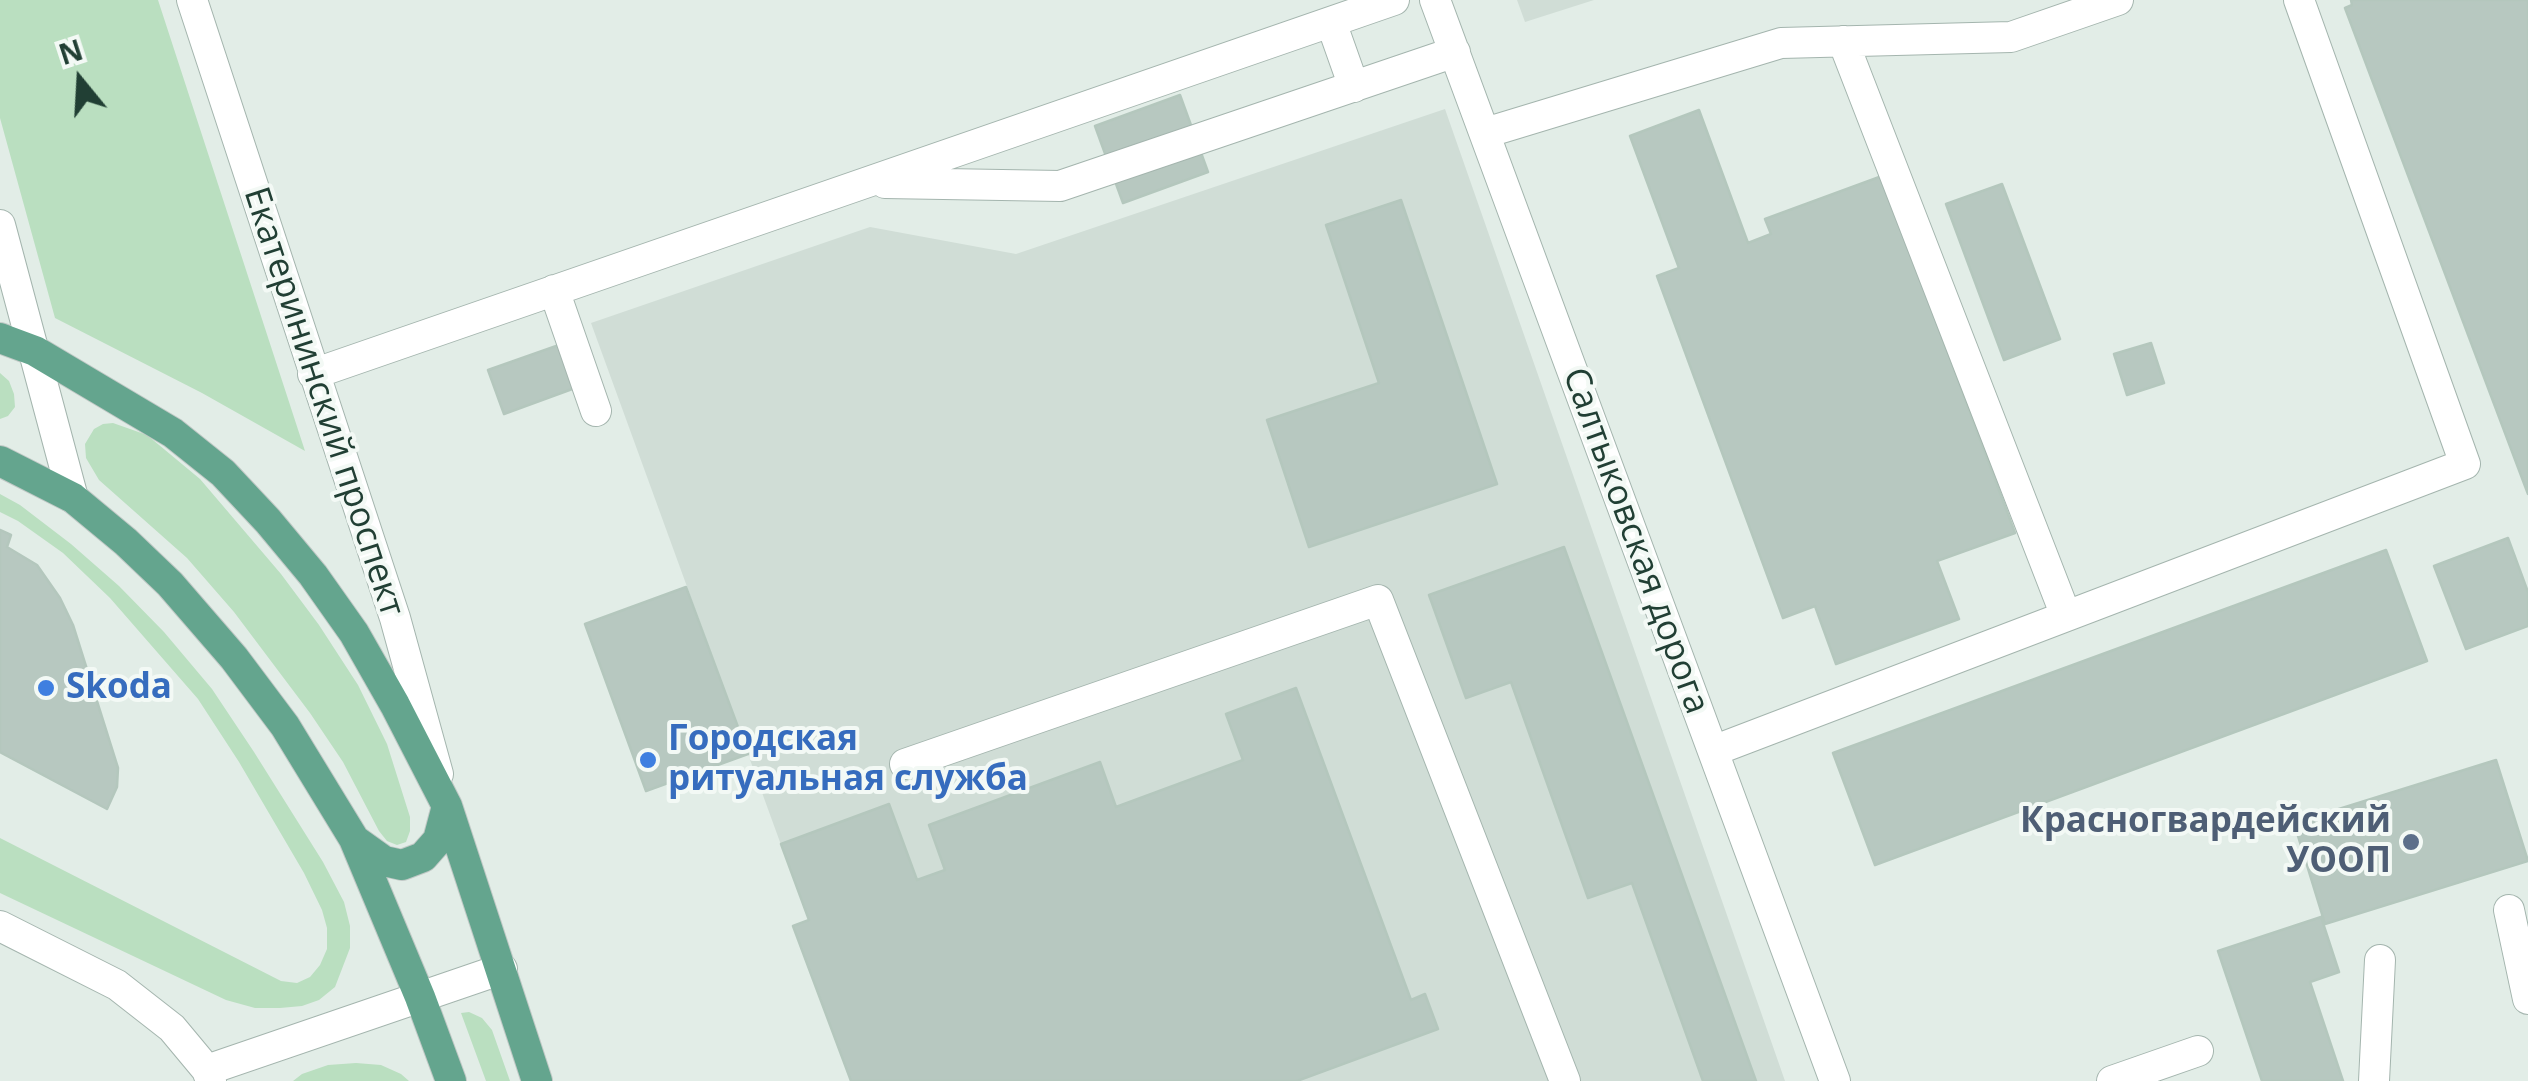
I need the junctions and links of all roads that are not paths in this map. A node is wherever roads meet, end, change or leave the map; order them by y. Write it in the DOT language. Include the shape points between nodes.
graph roads {
  1 [pos="192,0"];
  2 [pos="1394,0"];
  3 [pos="1436,0"];
  4 [pos="2118,0"];
  5 [pos="2299,0"];
  6 [pos="1331,22"];
  7 [pos="1843,41"];
  8 [pos="1455,52"];
  9 [pos="1354,87"];
  10 [pos="1484,133"];
  11 [pos="860,183"];
  12 [pos="0,225"];
  13 [pos="554,290"];
  14 [pos="0,338"];
  15 [pos="35,351"];
  16 [pos="313,374"];
  17 [pos="596,411"];
  18 [pos="0,462"];
  19 [pos="72,498"];
  20 [pos="2066,616"];
  21 [pos="1713,751"];
  22 [pos="905,764"];
  23 [pos="447,806"];
  24 [pos="354,839"];
  25 [pos="2510,910"];
  26 [pos="0,926"];
  27 [pos="2380,960"];
  28 [pos="502,969"];
  29 [pos="420,997"];
  30 [pos="2528,998"];
  31 [pos="2198,1050"];
  32 [pos="209,1076"];
  33 [pos="451,1081"];
  34 [pos="537,1081"];
  35 [pos="1563,1081"];
  36 [pos="1835,1081"];
  37 [pos="2112,1081"];
  38 [pos="2374,1081"];
  1 -- 16 [label="street, Екатерининский проспект"];
  2 -- 6 [label="street"];
  3 -- 8 [label="street, Салтыковская дорога"];
  4 -- 7 [label="street" via="2011,37"];
  5 -- 20 [label="street" via="2465,464"];
  6 -- 9 [label="street"];
  6 -- 11 [label="street"];
  7 -- 10 [label="street" via="1781,43"];
  7 -- 20 [label="street"];
  8 -- 9 [label="street"];
  8 -- 10 [label="street, Салтыковская дорога"];
  9 -- 11 [label="street" via="1060,186"];
  10 -- 21 [label="street, Салтыковская дорога"];
  11 -- 13 [label="street"];
  12 -- 15 [label="street"];
  13 -- 16 [label="street"];
  13 -- 17 [label="street"];
  14 -- 15 [label="main road"];
  15 -- 19 [label="street"];
  15 -- 23 [label="main road" via="173,432 268,521 354,634"];
  16 -- 23 [label="street, Екатерининский проспект" via="396,618"];
  18 -- 19 [label="main road"];
  19 -- 24 [label="main road" via="170,584 234,658"];
  20 -- 21 [label="street"];
  21 -- 36 [label="street, Салтыковская дорога"];
  22 -- 35 [label="street" via="1378,600"];
  23 -- 24 [label="main road" via="438,840 423,857 402,865 384,862"];
  23 -- 28 [label="main road"];
  24 -- 29 [label="main road"];
  25 -- 30 [label="street"];
  26 -- 32 [label="street" via="117,985 172,1028"];
  27 -- 38 [label="street"];
  28 -- 29 [label="street"];
  28 -- 34 [label="main road"];
  29 -- 32 [label="street"];
  29 -- 33 [label="main road"];
  31 -- 37 [label="street"];
}
